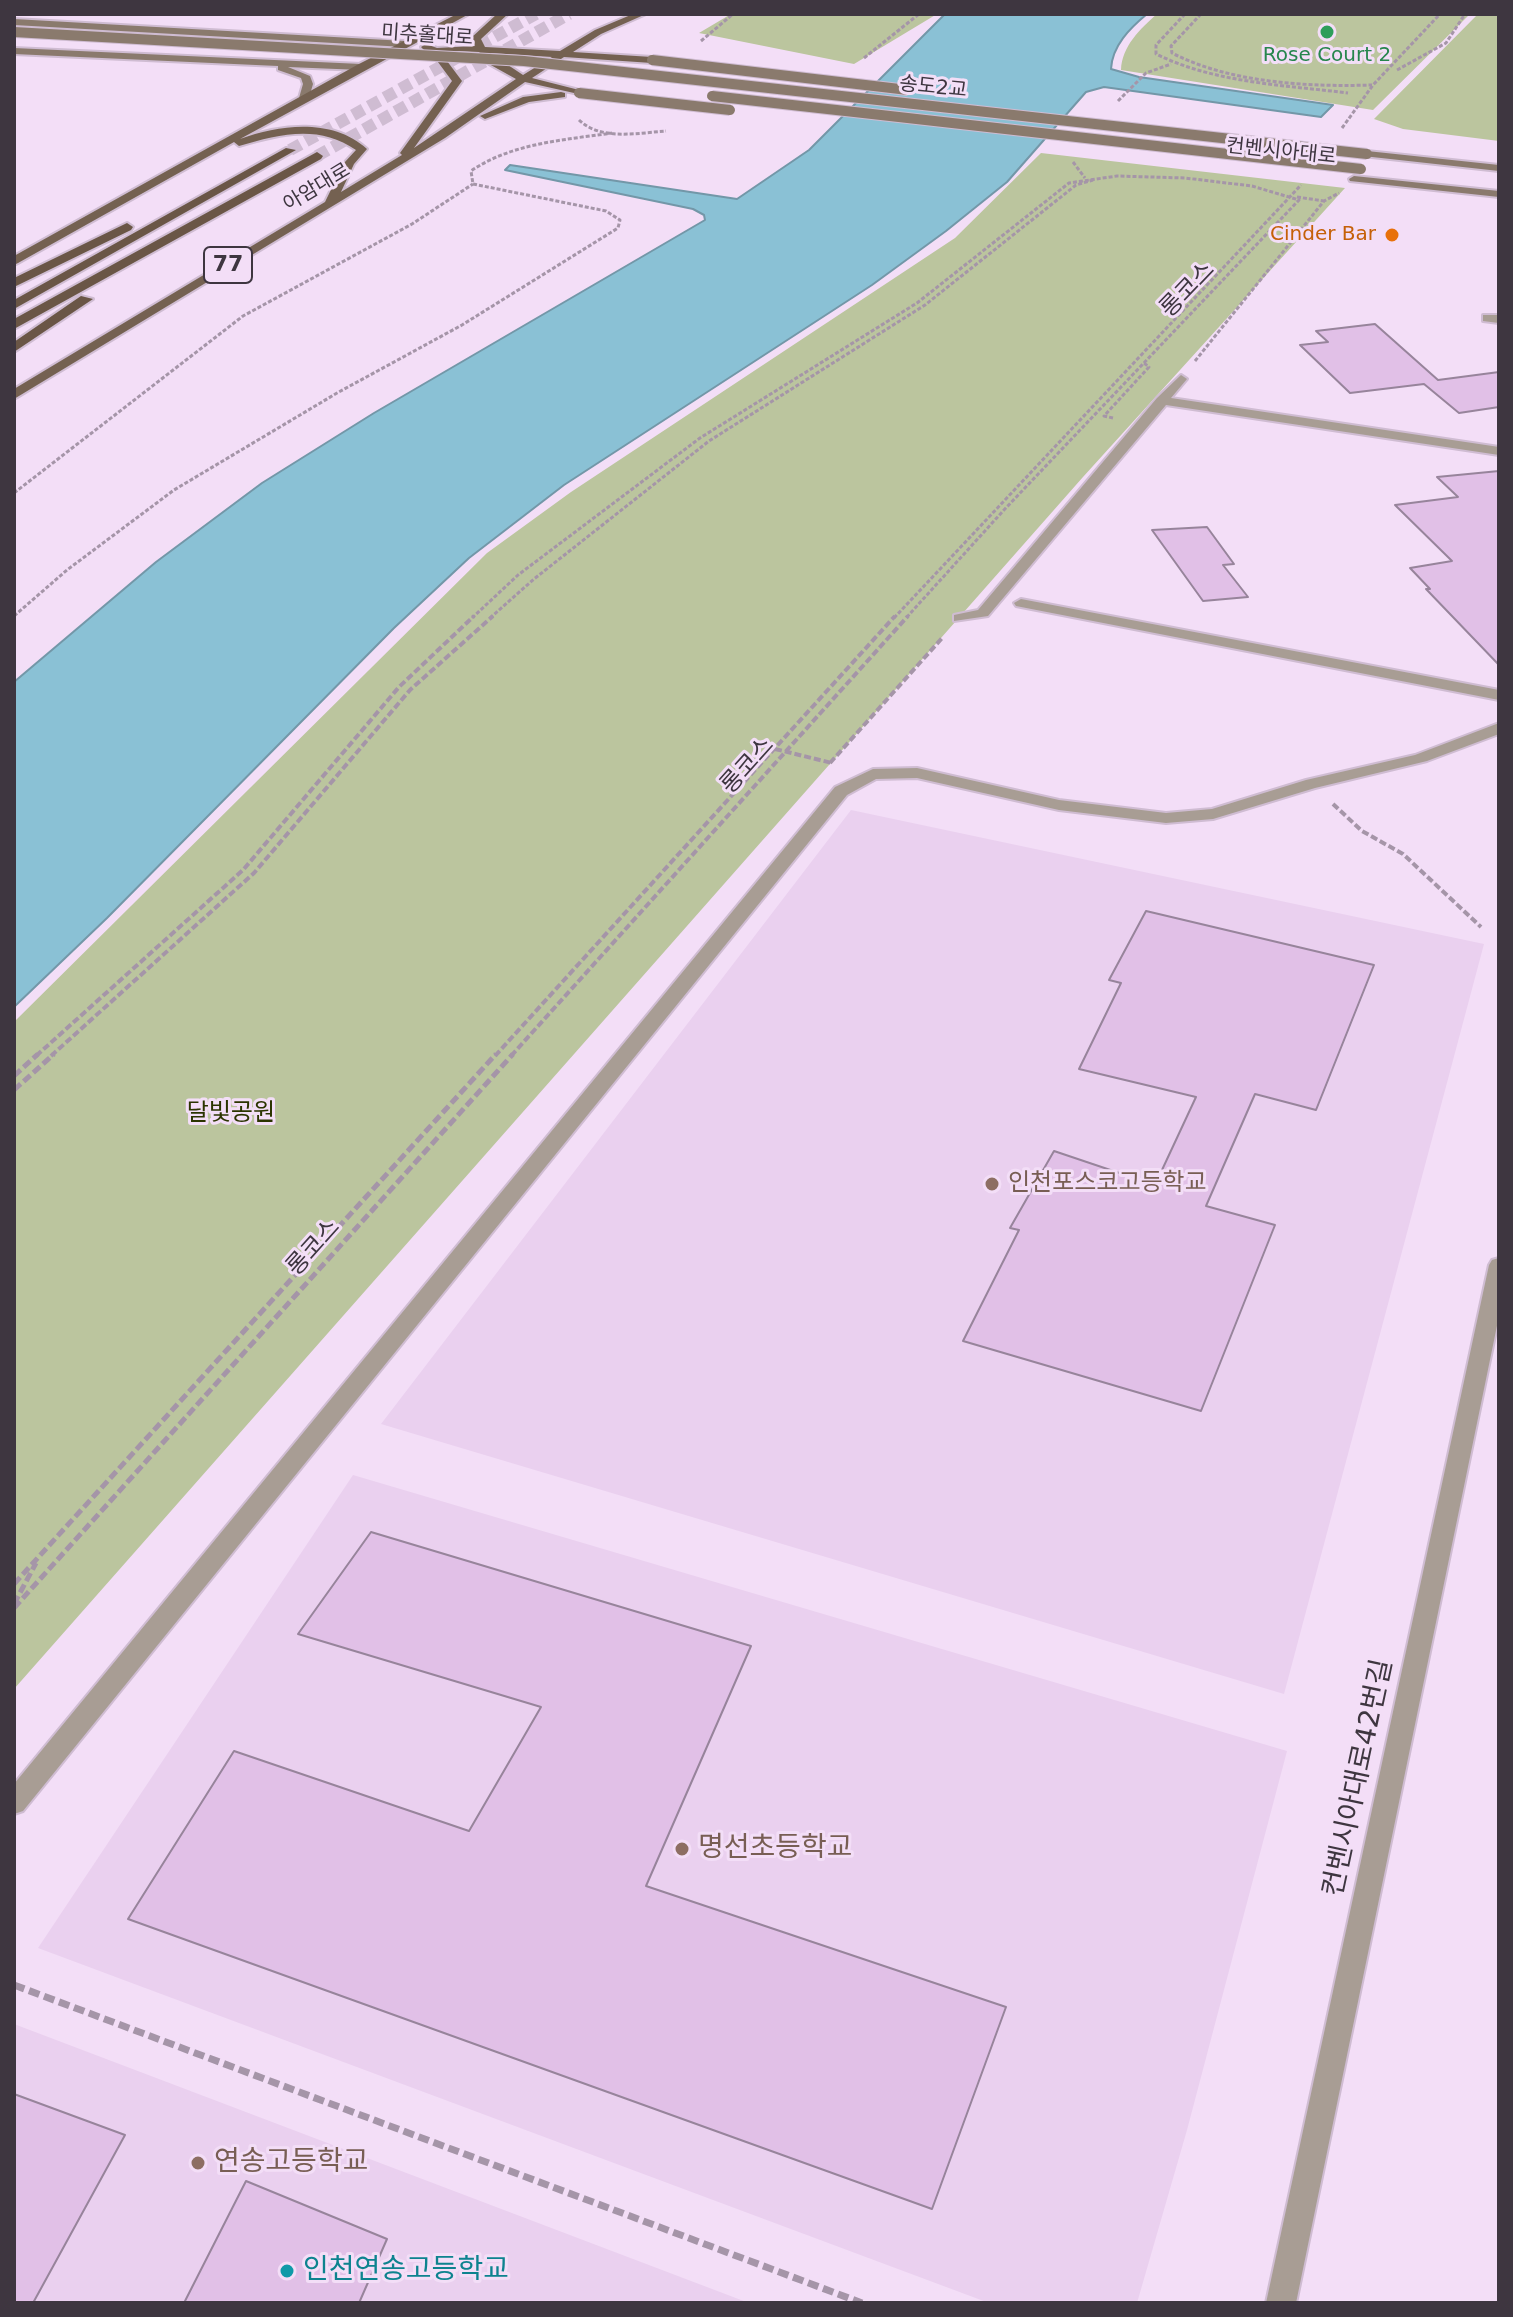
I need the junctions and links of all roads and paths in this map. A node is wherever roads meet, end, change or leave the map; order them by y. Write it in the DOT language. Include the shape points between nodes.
graph roads {
  1 [pos="464,14"];
  2 [pos="503,14"];
  3 [pos="1185,14"];
  4 [pos="1201,14"];
  5 [pos="1440,14"];
  6 [pos="1465,14"];
  7 [pos="639,15"];
  8 [pos="14,22"];
  9 [pos="14,32"];
  10 [pos="598,32"];
  11 [pos="620,34"];
  12 [pos="14,41"];
  13 [pos="405,44"];
  14 [pos="617,46"];
  15 [pos="522,50"];
  16 [pos="14,51"];
  17 [pos="483,51"];
  18 [pos="565,54"];
  19 [pos="438,55"];
  20 [pos="374,60"];
  21 [pos="652,60"];
  22 [pos="251,62"];
  23 [pos="1172,64"];
  24 [pos="361,67"];
  25 [pos="1397,70"];
  26 [pos="523,79"];
  27 [pos="581,80"];
  28 [pos="1373,85"];
  29 [pos="627,86"];
  30 [pos="1345,88"];
  31 [pos="789,90"];
  32 [pos="1353,90"];
  33 [pos="918,91"];
  34 [pos="579,93"];
  35 [pos="1125,93"];
  36 [pos="1348,93"];
  37 [pos="304,98"];
  38 [pos="1085,110"];
  39 [pos="1073,122"];
  40 [pos="612,133"];
  41 [pos="1337,134"];
  42 [pos="441,136"];
  43 [pos="1061,141"];
  44 [pos="290,150"];
  45 [pos="317,156"];
  46 [pos="196,158"];
  47 [pos="1499,158"];
  48 [pos="398,162"];
  49 [pos="1499,168"];
  50 [pos="1357,174"];
  51 [pos="232,183"];
  52 [pos="473,184"];
  53 [pos="1301,184"];
  54 [pos="1499,185"];
  55 [pos="1499,195"];
  56 [pos="1292,197"];
  57 [pos="330,203"];
  58 [pos="222,209"];
  59 [pos="14,261"];
  60 [pos="14,283"];
  61 [pos="14,305"];
  62 [pos="14,325"];
  63 [pos="14,348"];
  64 [pos="1181,379"];
  65 [pos="14,395"];
  66 [pos="1162,401"];
  67 [pos="1499,451"];
  68 [pos="14,493"];
  69 [pos="1021,603"];
  70 [pos="14,616"];
  71 [pos="959,618"];
  72 [pos="1499,695"];
  73 [pos="1499,728"];
  74 [pos="775,749"];
  75 [pos="830,763"];
  76 [pos="873,774"];
  77 [pos="1346,817"];
  78 [pos="1481,927"];
  79 [pos="14,1076"];
  80 [pos="14,1090"];
  81 [pos="1499,1265"];
  82 [pos="1494,1322"];
  83 [pos="40,1556"];
  84 [pos="14,1584"];
  85 [pos="14,1606"];
  86 [pos="14,1803"];
  87 [pos="14,1985"];
  88 [pos="862,2303"];
  89 [pos="1281,2303"];
  1 -- 13 [label="main road"];
  2 -- 17 [label="main road" via="476,38"];
  3 -- 23 [label="path" via="1156,45 1156,54"];
  4 -- 30 [label="path" via="1171,46 1181,60"];
  5 -- 28 [label="path"];
  6 -- 25 [label="path" via="1457,35 1438,51"];
  7 -- 10 [label="main road, 아암대로 / 77"];
  7 -- 11 [label="main road"];
  8 -- 13 [label="main road"];
  9 -- 31 [label="main road, 미추홀대로, bridge" via="463,56"];
  10 -- 15 [label="main road"];
  10 -- 18 [label="main road, 아암대로 / 77"];
  12 -- 27 [label="main road, 미추홀대로"];
  13 -- 19 [label="main road"];
  13 -- 20 [label="main road"];
  14 -- 21 [label="main road"];
  15 -- 17 [label="main road"];
  15 -- 18 [label="main road"];
  16 -- 22 [label="main road"];
  17 -- 19 [label="main road"];
  17 -- 26 [label="main road"];
  18 -- 21 [label="main road"];
  18 -- 26 [label="main road, 아암대로 / 77"];
  19 -- 20 [label="main road"];
  19 -- 24 [label="main road"];
  19 -- 48 [label="main road" via="457,81"];
  20 -- 24 [label="main road"];
  21 -- 33 [label="main road, 송도2교, bridge"];
  22 -- 24 [label="main road"];
  22 -- 37 [label="main road" via="305,76"];
  23 -- 35 [label="path" via="1146,73"];
  23 -- 36 [label="path"];
  24 -- 37 [label="main road"];
  26 -- 34 [label="main road"];
  26 -- 42 [label="main road, 아암대로 / 77"];
  28 -- 30 [label="path"];
  28 -- 41 [label="path"];
  29 -- 43 [label="main road, 송도2교, bridge"];
  30 -- 32 [label="path"];
  31 -- 39 [label="main road, 송도2교, bridge"];
  34 -- 42 [label="main road" via="527,99"];
  34 -- 43 [label="main road, bridge"];
  37 -- 46 [label="main road"];
  38 -- 47 [label="main road, 컨벤시아대로"];
  39 -- 49 [label="main road, 컨벤시아대로, bridge"];
  40 -- 52 [label="path" via="484,160 471,171"];
  42 -- 48 [label="main road, 아암대로 / 77"];
  43 -- 50 [label="main road, 컨벤시아대로"];
  44 -- 51 [label="highway, 아암대로"];
  45 -- 58 [label="highway, 아암대로"];
  46 -- 57 [label="main road" via="274,134 313,131 342,136 362,149 349,163"];
  46 -- 59 [label="main road"];
  48 -- 57 [label="main road, 아암대로 / 77"];
  50 -- 54 [label="main road, 컨벤시아대로"];
  50 -- 55 [label="main road, 컨벤시아대로"];
  51 -- 60 [label="highway"];
  51 -- 61 [label="highway, 아암대로"];
  52 -- 68 [label="path" via="412,224 243,316"];
  52 -- 70 [label="path" via="606,211 620,220 618,228 462,325 174,490"];
  53 -- 56 [label="path"];
  56 -- 64 [label="path" via="1324,201"];
  56 -- 74 [label="path" via="993,509"];
  56 -- 79 [label="path" via="1179,179 1100,176 1069,183 917,303 700,438 518,575 399,687 243,870"];
  56 -- 80 [label="path" via="1179,182 1102,179 1076,185 925,305 709,441 534,579 410,690 254,873"];
  56 -- 85 [label="path, 롱코스" via="1299,200 1003,511"];
  57 -- 65 [label="main road, 아암대로 / 77"];
  58 -- 62 [label="highway, 아암대로"];
  58 -- 63 [label="highway"];
  64 -- 66 [label="street"];
  66 -- 67 [label="street"];
  66 -- 71 [label="street" via="983,613"];
  69 -- 72 [label="street"];
  71 -- 75 [label="path"];
  73 -- 76 [label="street" via="1368,773 1213,814 1166,818 1059,805 917,773"];
  74 -- 75 [label="path"];
  74 -- 83 [label="path"];
  75 -- 76 [label="path"];
  76 -- 86 [label="street" via="841,791"];
  77 -- 78 [label="path" via="1403,854"];
  81 -- 82 [label="street, 컨벤시아대로42번길"];
  82 -- 89 [label="street, 컨벤시아대로42번길"];
  83 -- 84 [label="path"];
  83 -- 85 [label="path"];
  87 -- 88 [label="path"];
}
